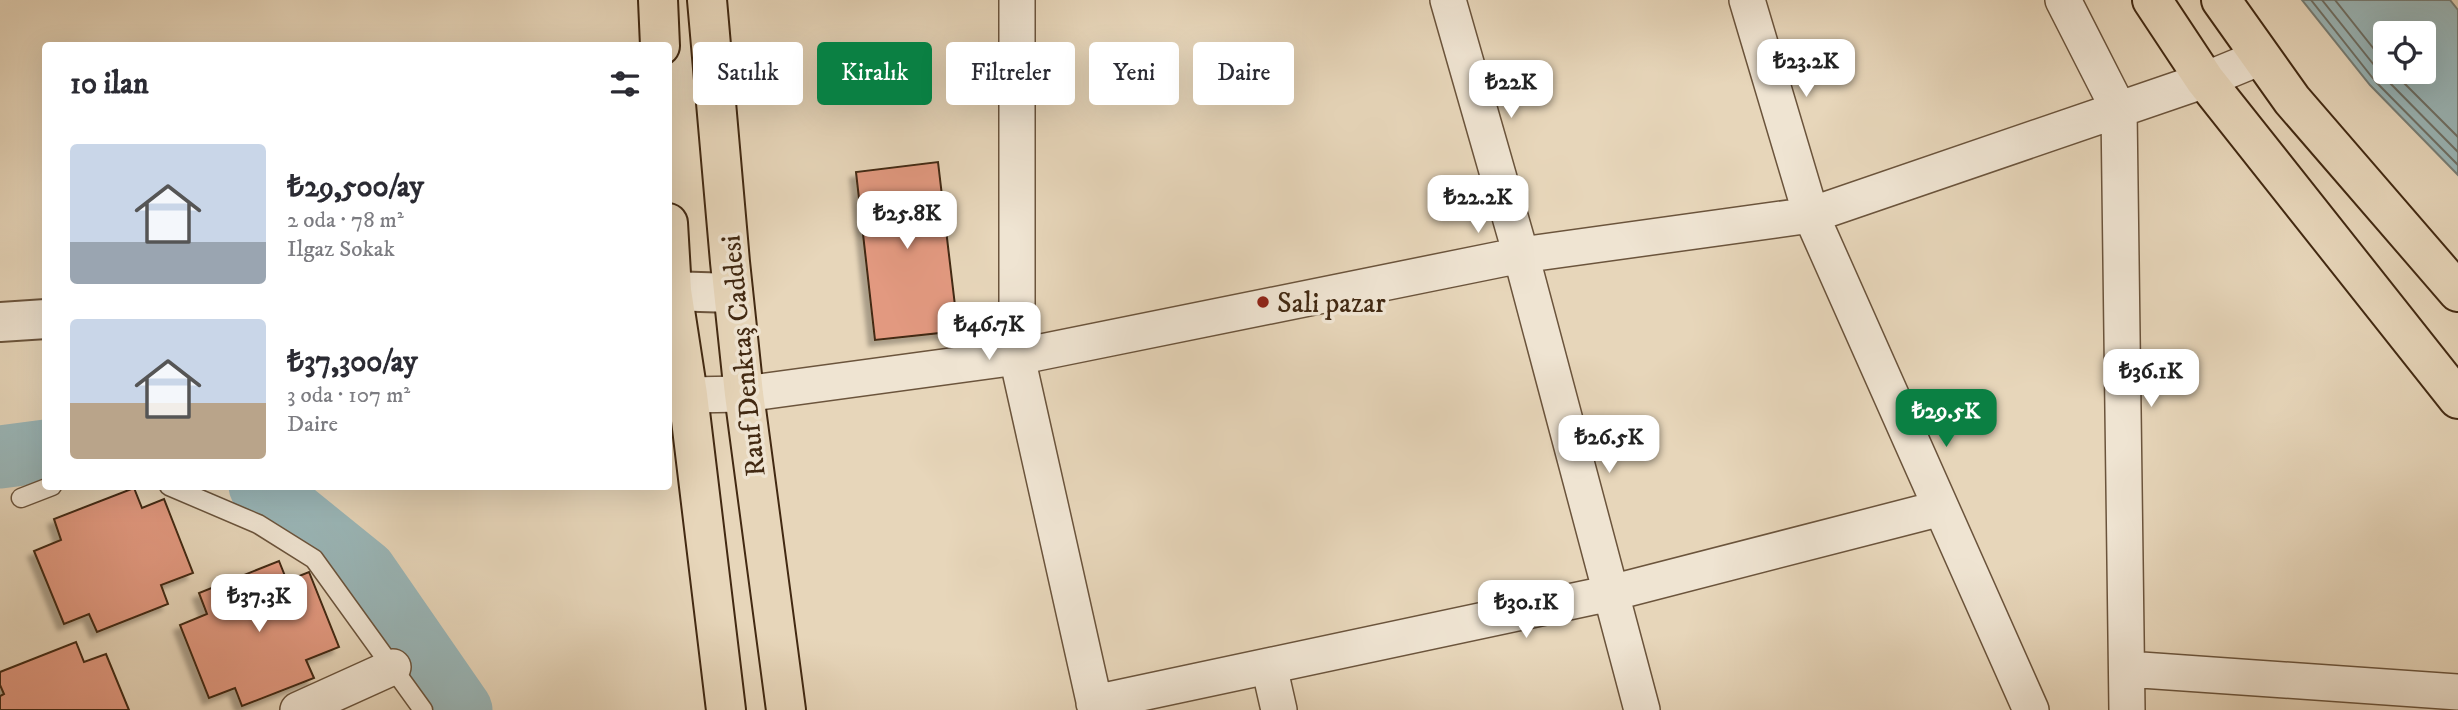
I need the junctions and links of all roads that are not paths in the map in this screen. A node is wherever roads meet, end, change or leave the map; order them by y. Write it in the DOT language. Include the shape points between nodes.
graph roads {
  1 [pos="657,0"];
  2 [pos="707,0"];
  3 [pos="1017,0"];
  4 [pos="1448,0"];
  5 [pos="1747,0"];
  6 [pos="2063,0"];
  7 [pos="2152,0"];
  8 [pos="2221,0"];
  9 [pos="660,42"];
  10 [pos="2261,57"];
  11 [pos="2205,80"];
  12 [pos="2119,110"];
  13 [pos="1811,215"];
  14 [pos="1521,255"];
  15 [pos="672,291"];
  16 [pos="2458,292"];
  17 [pos="733,293"];
  18 [pos="672,303"];
  19 [pos="42,320"];
  20 [pos="0,321"];
  21 [pos="1017,357"];
  22 [pos="744,394"];
  23 [pos="688,395"];
  24 [pos="2458,399"];
  25 [pos="42,490"];
  26 [pos="178,490"];
  27 [pos="21,498"];
  28 [pos="1941,508"];
  29 [pos="1611,593"];
  30 [pos="1269,666"];
  31 [pos="393,667"];
  32 [pos="2127,669"];
  33 [pos="2458,692"];
  34 [pos="1095,706"];
  35 [pos="298,710"];
  36 [pos="423,710"];
  37 [pos="726,710"];
  38 [pos="786,710"];
  39 [pos="1279,710"];
  40 [pos="1642,710"];
  41 [pos="2031,710"];
  42 [pos="2127,710"];
  1 -- 9 [label="main road"];
  2 -- 17 [label="main road, Rauf Denktaş Caddesi"];
  3 -- 21 [label="street"];
  4 -- 14 [label="street"];
  5 -- 13 [label="street"];
  6 -- 12 [label="street"];
  7 -- 11 [label="main road"];
  8 -- 10 [label="main road"];
  10 -- 11 [label="street"];
  10 -- 16 [label="main road" via="2292,100"];
  11 -- 12 [label="street"];
  11 -- 24 [label="main road"];
  12 -- 13 [label="street"];
  12 -- 32 [label="street"];
  13 -- 14 [label="street"];
  13 -- 28 [label="street"];
  14 -- 21 [label="street"];
  14 -- 29 [label="street"];
  15 -- 17 [label="street"];
  17 -- 22 [label="main road, Rauf Denktaş Caddesi"];
  18 -- 23 [label="main road, Rauf Denktaş Caddesi"];
  19 -- 20 [label="street"];
  21 -- 22 [label="street"];
  21 -- 34 [label="street"];
  22 -- 23 [label="street"];
  22 -- 38 [label="main road, Rauf Denktaş Caddesi"];
  23 -- 37 [label="main road, Rauf Denktaş Caddesi"];
  25 -- 27 [label="lane"];
  26 -- 31 [label="lane" via="258,524 314,559"];
  28 -- 29 [label="street"];
  28 -- 41 [label="street"];
  29 -- 30 [label="street"];
  29 -- 40 [label="street"];
  30 -- 34 [label="street"];
  30 -- 39 [label="street"];
  31 -- 35 [label="street"];
  31 -- 36 [label="lane"];
  32 -- 33 [label="street"];
  32 -- 42 [label="street"];
}
